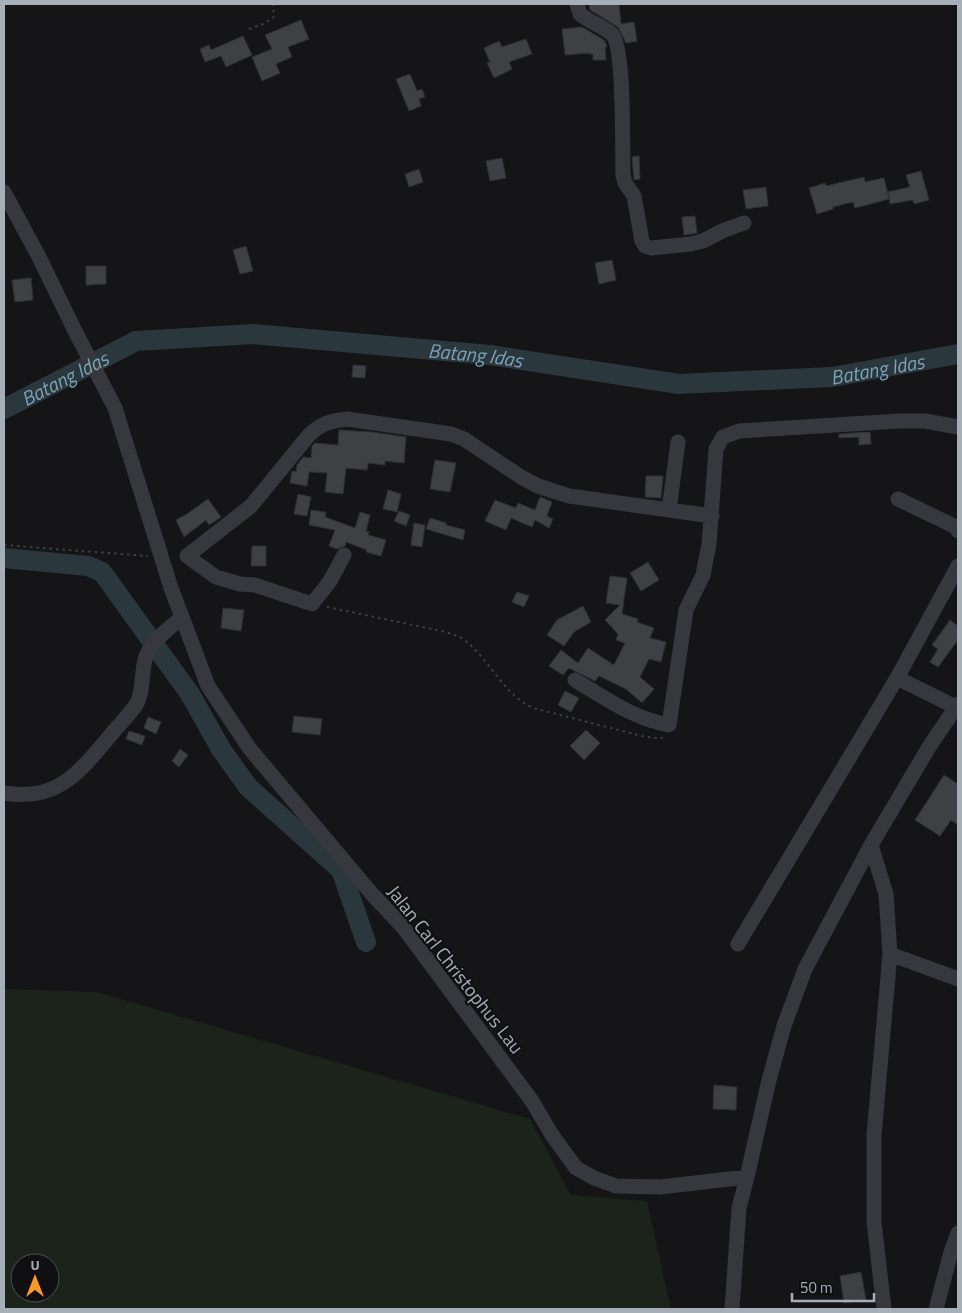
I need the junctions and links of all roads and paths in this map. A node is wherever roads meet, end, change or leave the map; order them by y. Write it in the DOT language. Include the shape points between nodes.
graph roads {
  1 [pos="273,4"];
  2 [pos="577,4"];
  3 [pos="249,29"];
  4 [pos="4,192"];
  5 [pos="744,223"];
  6 [pos="958,427"];
  7 [pos="678,442"];
  8 [pos="898,499"];
  9 [pos="669,510"];
  10 [pos="712,516"];
  11 [pos="958,531"];
  12 [pos="4,545"];
  13 [pos="154,552"];
  14 [pos="344,555"];
  15 [pos="958,566"];
  16 [pos="312,604"];
  17 [pos="182,617"];
  18 [pos="897,678"];
  19 [pos="575,680"];
  20 [pos="957,706"];
  21 [pos="669,726"];
  22 [pos="4,793"];
  23 [pos="871,845"];
  24 [pos="738,944"];
  25 [pos="890,954"];
  26 [pos="958,979"];
  27 [pos="747,1177"];
  28 [pos="958,1233"];
  29 [pos="732,1309"];
  30 [pos="884,1309"];
  31 [pos="936,1309"];
  1 -- 3 [label="path" via="274,16"];
  2 -- 5 [label="street" via="580,14 612,35 616,43 620,66 623,175 634,196 645,246 691,244"];
  4 -- 13 [label="street" via="115,408 157,541"];
  6 -- 10 [label="street" via="925,421 899,421 749,430 730,434 716,449"];
  7 -- 9 [label="street"];
  8 -- 11 [label="street" via="956,527"];
  9 -- 10 [label="street"];
  9 -- 16 [label="street" via="555,492 521,477 477,447 451,434 347,419 330,421 318,426 251,506 188,556 216,577 256,585"];
  10 -- 21 [label="street" via="703,575 686,610"];
  12 -- 13 [label="path"];
  13 -- 17 [label="street, Jalan Carl Christophus Lau" via="166,571"];
  14 -- 16 [label="street"];
  15 -- 18 [label="street"];
  16 -- 21 [label="path" via="459,637 491,667 515,698 533,708 655,738 666,737"];
  17 -- 22 [label="street" via="153,645 145,659 142,690 136,704 83,768 68,781 49,790 29,795"];
  17 -- 27 [label="street, Jalan Carl Christophus Lau" via="208,686 250,749 403,927 532,1101 576,1168 616,1186 660,1187"];
  18 -- 20 [label="street"];
  18 -- 24 [label="street"];
  19 -- 21 [label="street" via="633,715"];
  20 -- 23 [label="street"];
  23 -- 25 [label="street" via="886,894"];
  23 -- 27 [label="street" via="805,969 784,1026"];
  25 -- 26 [label="street"];
  25 -- 30 [label="street" via="874,1135 874,1222"];
  27 -- 29 [label="street" via="739,1208"];
  28 -- 31 [label="street"];
}
